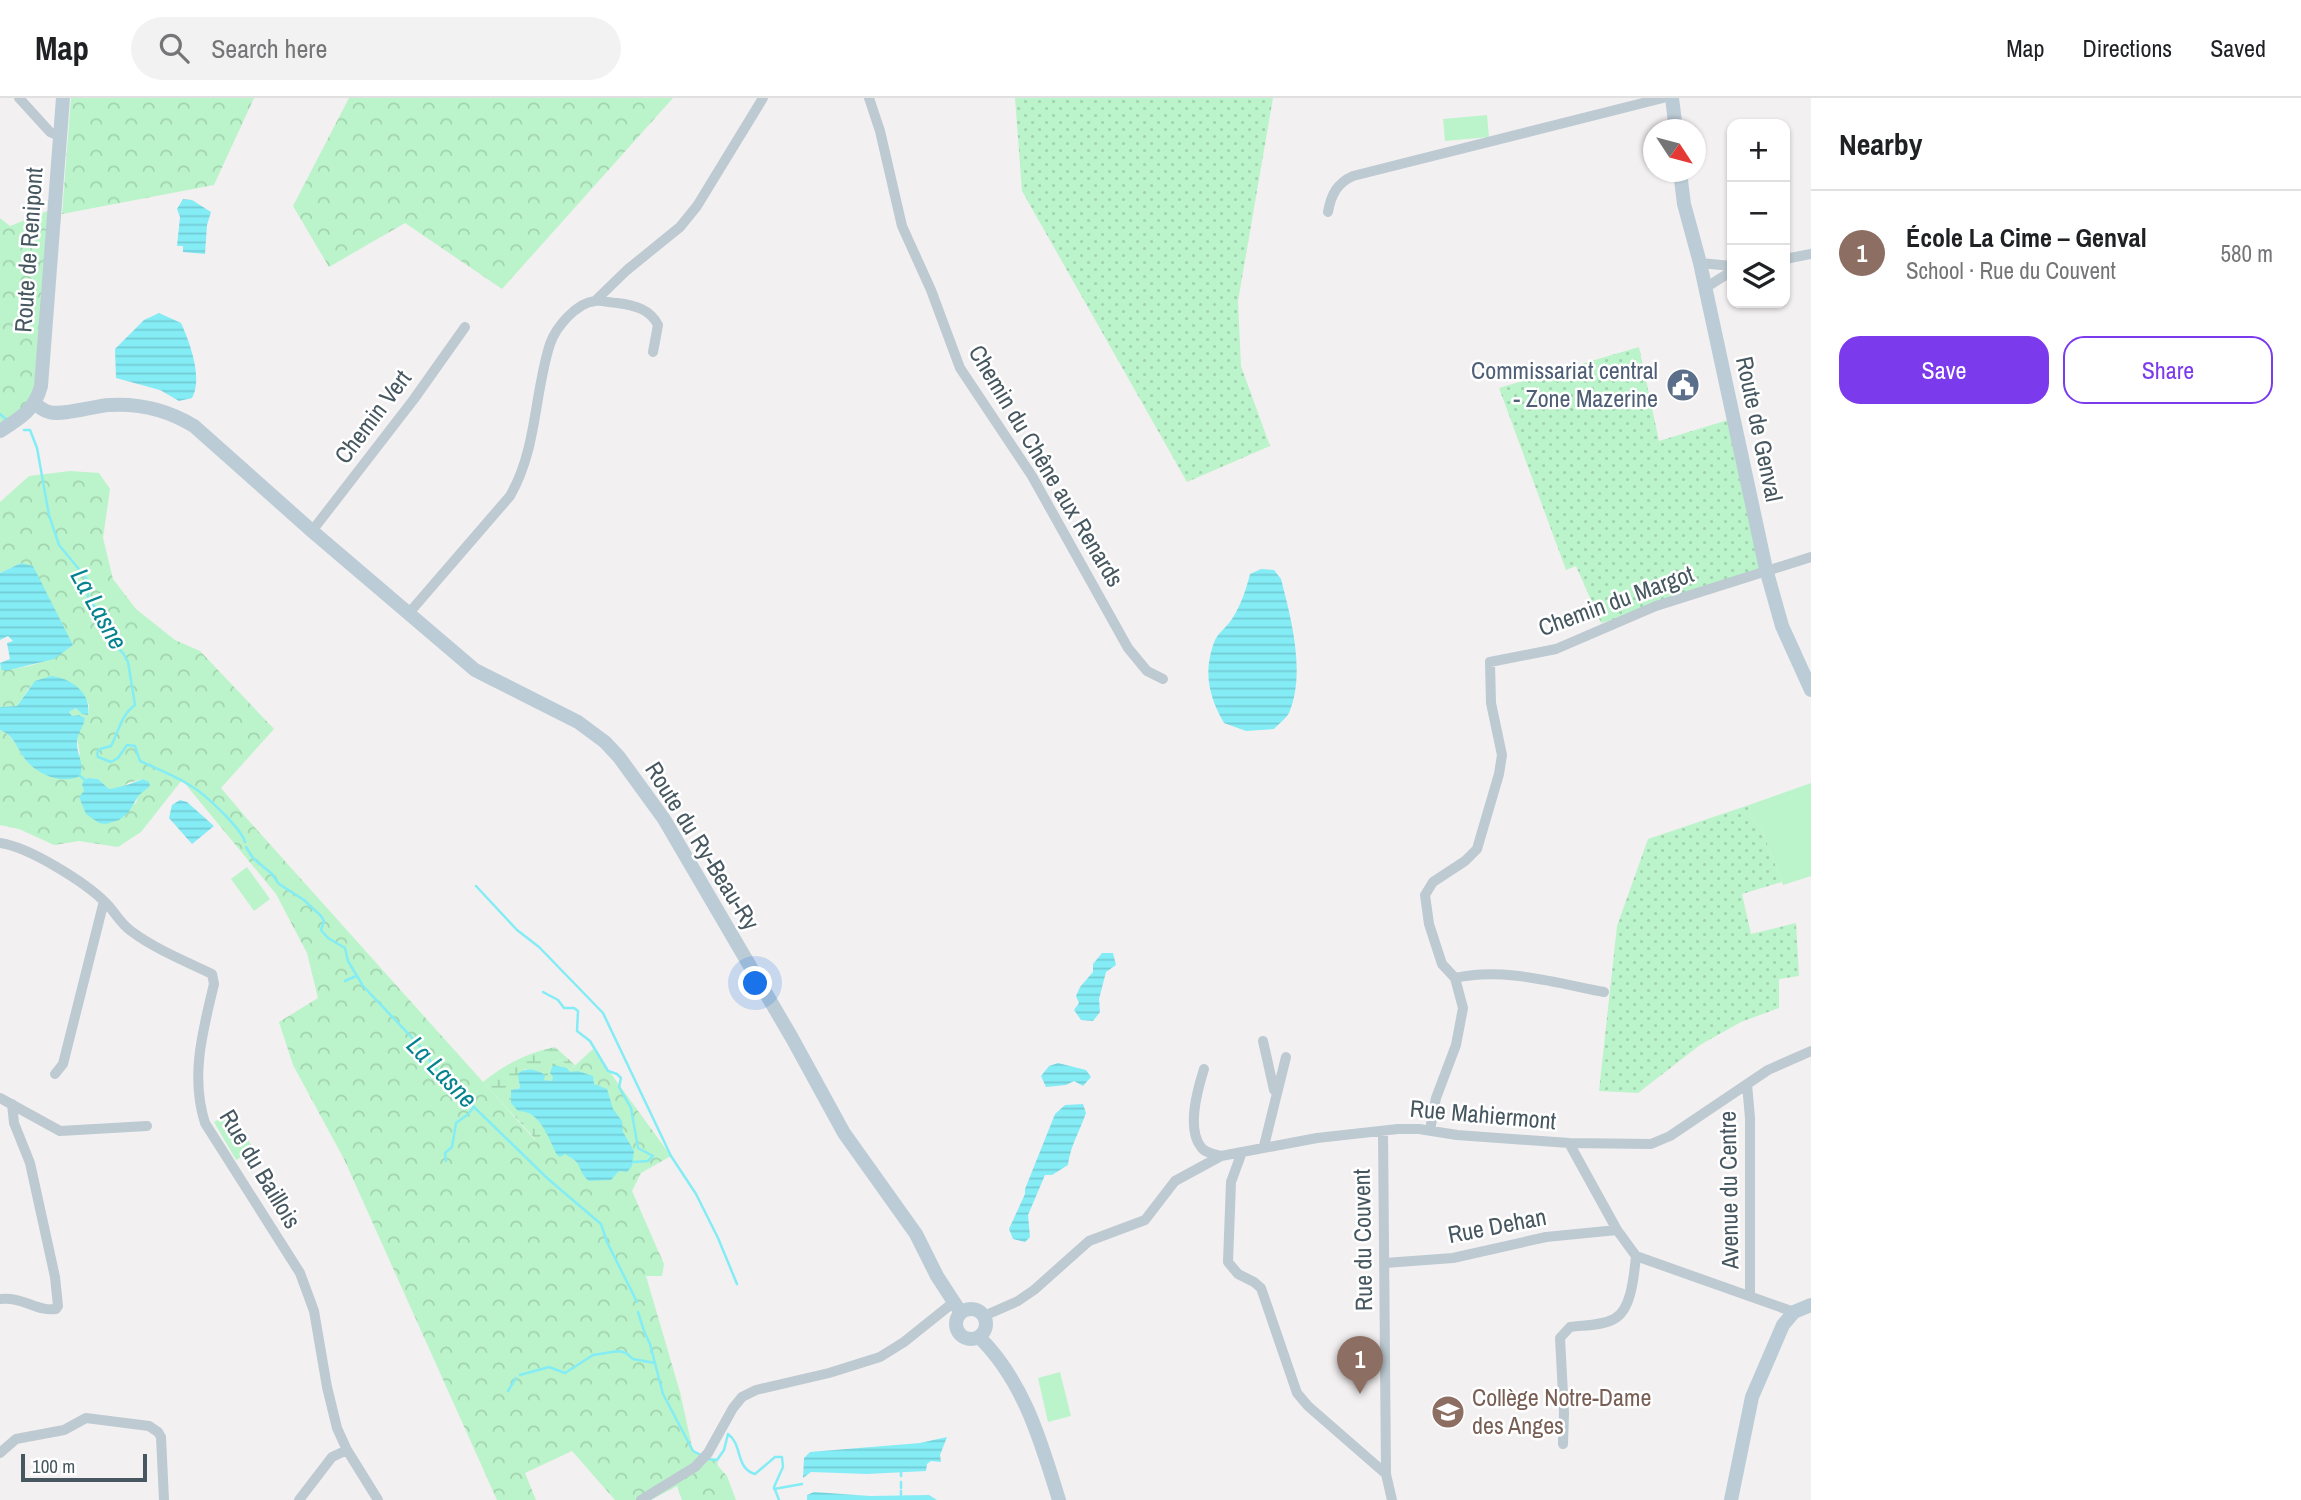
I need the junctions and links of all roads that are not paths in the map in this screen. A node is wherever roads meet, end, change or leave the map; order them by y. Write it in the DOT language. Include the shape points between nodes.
graph roads {
  1 [pos="19,98"];
  2 [pos="63,98"];
  3 [pos="763,98"];
  4 [pos="869,98"];
  5 [pos="1663,98"];
  6 [pos="1672,98"];
  7 [pos="1675,119"];
  8 [pos="59,136"];
  9 [pos="1681,182"];
  10 [pos="1328,212"];
  11 [pos="1811,254"];
  12 [pos="1790,257"];
  13 [pos="1700,263"];
  14 [pos="1727,267"];
  15 [pos="1727,272"];
  16 [pos="1705,288"];
  17 [pos="595,301"];
  18 [pos="465,327"];
  19 [pos="653,352"];
  20 [pos="35,404"];
  21 [pos="0,431"];
  22 [pos="312,531"];
  23 [pos="1811,557"];
  24 [pos="1766,569"];
  25 [pos="409,613"];
  26 [pos="1163,678"];
  27 [pos="1811,690"];
  28 [pos="0,843"];
  29 [pos="104,901"];
  30 [pos="1455,978"];
  31 [pos="1604,992"];
  32 [pos="1263,1041"];
  33 [pos="1811,1051"];
  34 [pos="1286,1057"];
  35 [pos="1204,1069"];
  36 [pos="55,1074"];
  37 [pos="1747,1084"];
  38 [pos="1275,1096"];
  39 [pos="0,1098"];
  40 [pos="12,1104"];
  41 [pos="148,1126"];
  42 [pos="1430,1130"];
  43 [pos="1383,1131"];
  44 [pos="1569,1143"];
  45 [pos="1264,1146"];
  46 [pos="1242,1152"];
  47 [pos="1221,1156"];
  48 [pos="1617,1230"];
  49 [pos="1636,1256"];
  50 [pos="1385,1263"];
  51 [pos="1749,1296"];
  52 [pos="3,1299"];
  53 [pos="1811,1305"];
  54 [pos="957,1307"];
  55 [pos="1794,1312"];
  56 [pos="984,1316"];
  57 [pos="979,1336"];
  58 [pos="1563,1444"];
  59 [pos="346,1450"];
  60 [pos="0,1453"];
  61 [pos="1386,1474"];
  62 [pos="164,1500"];
  63 [pos="299,1500"];
  64 [pos="378,1500"];
  65 [pos="641,1500"];
  66 [pos="1059,1500"];
  67 [pos="1392,1500"];
  68 [pos="1731,1500"];
  1 -- 8 [label="street"];
  2 -- 8 [label="street, Route de Renipont"];
  3 -- 17 [label="street" via="680,227"];
  4 -- 26 [label="street, Chemin du Chêne aux Renards" via="902,226 960,368 1038,486 1128,648 1139,664"];
  5 -- 10 [label="street" via="1353,176 1336,189"];
  6 -- 7 [label="street"];
  8 -- 20 [label="street, Route de Renipont" via="44,353"];
  9 -- 13 [label="street, Route de Genval"];
  11 -- 12 [label="street"];
  13 -- 14 [label="street"];
  13 -- 16 [label="street, Route de Genval"];
  15 -- 16 [label="street"];
  16 -- 24 [label="street, Route de Genval"];
  17 -- 19 [label="street" via="649,313 658,325"];
  17 -- 25 [label="street" via="570,314 550,344 523,470 510,496"];
  18 -- 22 [label="street, Chemin Vert"];
  20 -- 21 [label="street"];
  20 -- 22 [label="street, Route du Ry-Beau-Ry" via="51,413 128,405 181,418"];
  22 -- 25 [label="street, Route du Ry-Beau-Ry"];
  23 -- 24 [label="street"];
  24 -- 27 [label="street, Route de Genval" via="1782,626"];
  24 -- 30 [label="street, Chemin du Margot" via="1656,606 1556,649 1490,662 1491,703 1502,755 1499,774 1477,849 1433,882 1425,895 1442,964"];
  25 -- 54 [label="street, Route du Ry-Beau-Ry" via="475,670 591,731 626,767 670,830 844,1133 916,1234"];
  28 -- 29 [label="street, Rue du Baillois" via="29,852"];
  29 -- 36 [label="street" via="63,1064"];
  29 -- 59 [label="street, Rue du Baillois" via="134,934 214,978 197,1063 201,1110 210,1132 308,1290 332,1413"];
  30 -- 31 [label="street" via="1528,978"];
  30 -- 42 [label="street" via="1462,998 1462,1023"];
  32 -- 38 [label="street"];
  33 -- 37 [label="street"];
  34 -- 38 [label="street"];
  35 -- 47 [label="street" via="1195,1101 1197,1137 1204,1150"];
  37 -- 44 [label="street" via="1656,1143"];
  37 -- 51 [label="street, Avenue du Centre"];
  38 -- 45 [label="street"];
  39 -- 40 [label="street"];
  40 -- 41 [label="street" via="60,1131"];
  40 -- 52 [label="street" via="14,1124 30,1163 58,1307 50,1310 19,1299"];
  42 -- 43 [label="street, Rue Mahiermont"];
  42 -- 44 [label="street, Rue Mahiermont"];
  43 -- 45 [label="street, Rue Mahiermont"];
  43 -- 50 [label="street, Rue du Couvent"];
  44 -- 48 [label="street, Rue Mahiermont"];
  45 -- 46 [label="street, Rue Mahiermont"];
  46 -- 47 [label="street, Rue Mahiermont"];
  46 -- 61 [label="street" via="1231,1182 1228,1262 1261,1289 1297,1393"];
  47 -- 56 [label="street, Rue Mahiermont" via="1175,1181 1145,1220 1089,1241 1034,1290"];
  48 -- 49 [label="street, Rue Mahiermont"];
  48 -- 50 [label="street, Rue Dehan" via="1546,1237 1453,1258"];
  49 -- 51 [label="street"];
  49 -- 58 [label="street" via="1624,1310 1605,1323 1570,1327 1560,1338"];
  50 -- 61 [label="street, Rue du Couvent"];
  51 -- 55 [label="street"];
  53 -- 55 [label="street"];
  54 -- 56 [label="street"];
  54 -- 57 [label="street" via="957,1331 965,1338"];
  54 -- 65 [label="street" via="880,1357 741,1397 695,1468"];
  55 -- 68 [label="street" via="1783,1325 1752,1397"];
  56 -- 57 [label="street" via="985,1327"];
  57 -- 66 [label="street" via="992,1349 1033,1418"];
  59 -- 63 [label="street" via="332,1457"];
  59 -- 64 [label="street, Rue du Baillois"];
  60 -- 62 [label="street" via="16,1439 64,1430 86,1418 146,1426 161,1437"];
  61 -- 67 [label="street, Rue du Couvent"];
}
